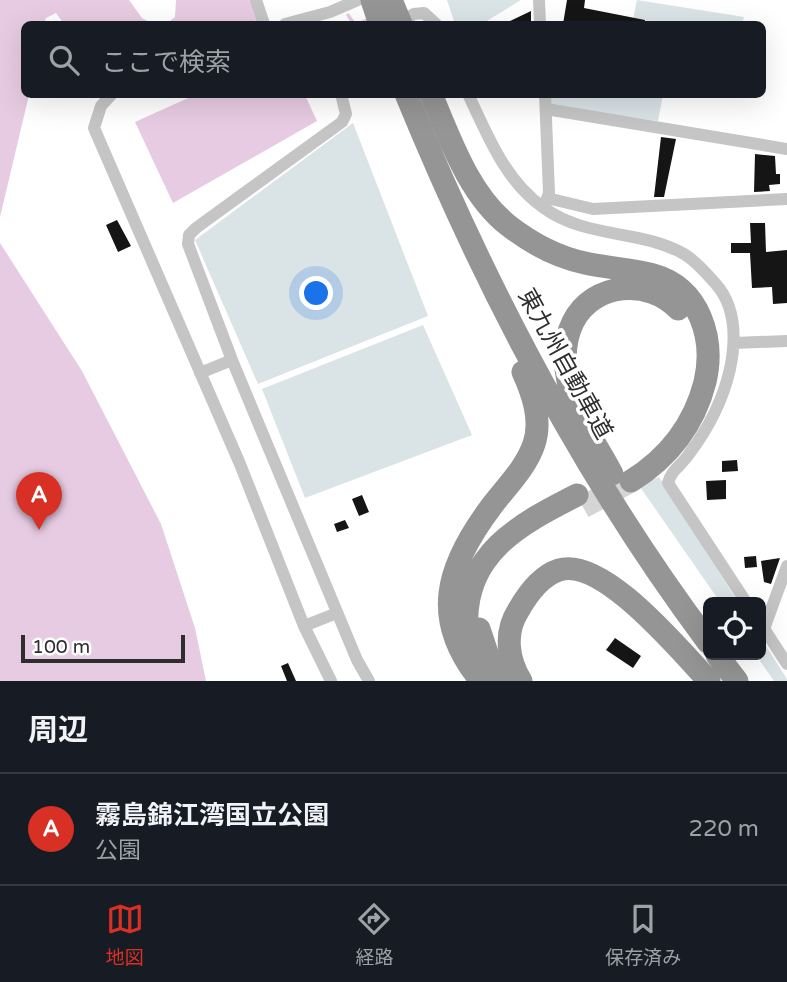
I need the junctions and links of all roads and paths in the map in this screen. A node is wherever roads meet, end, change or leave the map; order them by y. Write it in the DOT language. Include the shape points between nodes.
graph roads {
  1 [pos="256,0"];
  2 [pos="358,0"];
  3 [pos="372,0"];
  4 [pos="383,0"];
  5 [pos="391,0"];
  6 [pos="539,0"];
  7 [pos="263,21"];
  8 [pos="296,21"];
  9 [pos="379,21"];
  10 [pos="392,21"];
  11 [pos="399,21"];
  12 [pos="400,21"];
  13 [pos="433,21"];
  14 [pos="540,21"];
  15 [pos="108,98"];
  16 [pos="342,98"];
  17 [pos="408,98"];
  18 [pos="420,98"];
  19 [pos="433,98"];
  20 [pos="470,98"];
  21 [pos="545,98"];
  22 [pos="546,109"];
  23 [pos="787,149"];
  24 [pos="787,200"];
  25 [pos="546,203"];
  26 [pos="452,205"];
  27 [pos="787,341"];
  28 [pos="734,343"];
  29 [pos="232,360"];
  30 [pos="200,373"];
  31 [pos="632,510"];
  32 [pos="787,566"];
  33 [pos="743,597"];
  34 [pos="337,613"];
  35 [pos="703,615"];
  36 [pos="766,616"];
  37 [pos="304,626"];
  38 [pos="766,632"];
  39 [pos="703,635"];
  40 [pos="722,660"];
  41 [pos="736,660"];
  42 [pos="787,664"];
  43 [pos="478,677"];
  44 [pos="331,681"];
  45 [pos="369,681"];
  46 [pos="503,681"];
  47 [pos="521,681"];
  48 [pos="709,681"];
  49 [pos="737,681"];
  50 [pos="751,681"];
  1 -- 7 [label="street"];
  2 -- 8 [label="street"];
  3 -- 9 [label="highway"];
  4 -- 10 [label="highway"];
  5 -- 12 [label="highway, bridge"];
  6 -- 14 [label="street"];
  11 -- 13 [label="street" via="424,13"];
  15 -- 30 [label="street" via="94,128"];
  16 -- 29 [label="street" via="346,114 342,122 190,235 188,244"];
  17 -- 26 [label="highway, 東九州自動車道"];
  18 -- 31 [label="highway, 東九州自動車道" via="458,193 544,367"];
  19 -- 31 [label="highway" via="481,196 506,223 554,253 655,275 696,306 708,340 709,359 693,417 647,471 625,476 666,435 682,409 694,375 694,344 683,313 659,294 633,288 609,291 587,304 569,329 568,384"];
  20 -- 25 [label="street" via="505,169 528,196"];
  21 -- 22 [label="street"];
  22 -- 23 [label="street"];
  22 -- 25 [label="street"];
  24 -- 25 [label="street" via="593,209"];
  25 -- 28 [label="street" via="569,224 643,240 685,255 720,288 729,307"];
  26 -- 39 [label="highway, 東九州自動車道" via="524,349 586,457"];
  26 -- 43 [label="highway" via="533,394 537,425 522,468 456,563 448,609 452,633 460,654"];
  27 -- 28 [label="street"];
  28 -- 33 [label="street" via="714,416 668,483"];
  29 -- 30 [label="street"];
  29 -- 34 [label="street"];
  30 -- 37 [label="street"];
  31 -- 35 [label="highway, 東九州自動車道"];
  32 -- 36 [label="street"];
  34 -- 37 [label="street"];
  34 -- 45 [label="street"];
  37 -- 44 [label="street"];
  38 -- 42 [label="street"];
  40 -- 49 [label="highway"];
  41 -- 50 [label="highway"];
  43 -- 46 [label="highway" via="467,631 468,603 484,562 517,527 580,501 509,552 488,585 479,629 492,668"];
  47 -- 48 [label="highway" via="513,668 511,621 540,582 559,570 577,570 610,584"];
}
